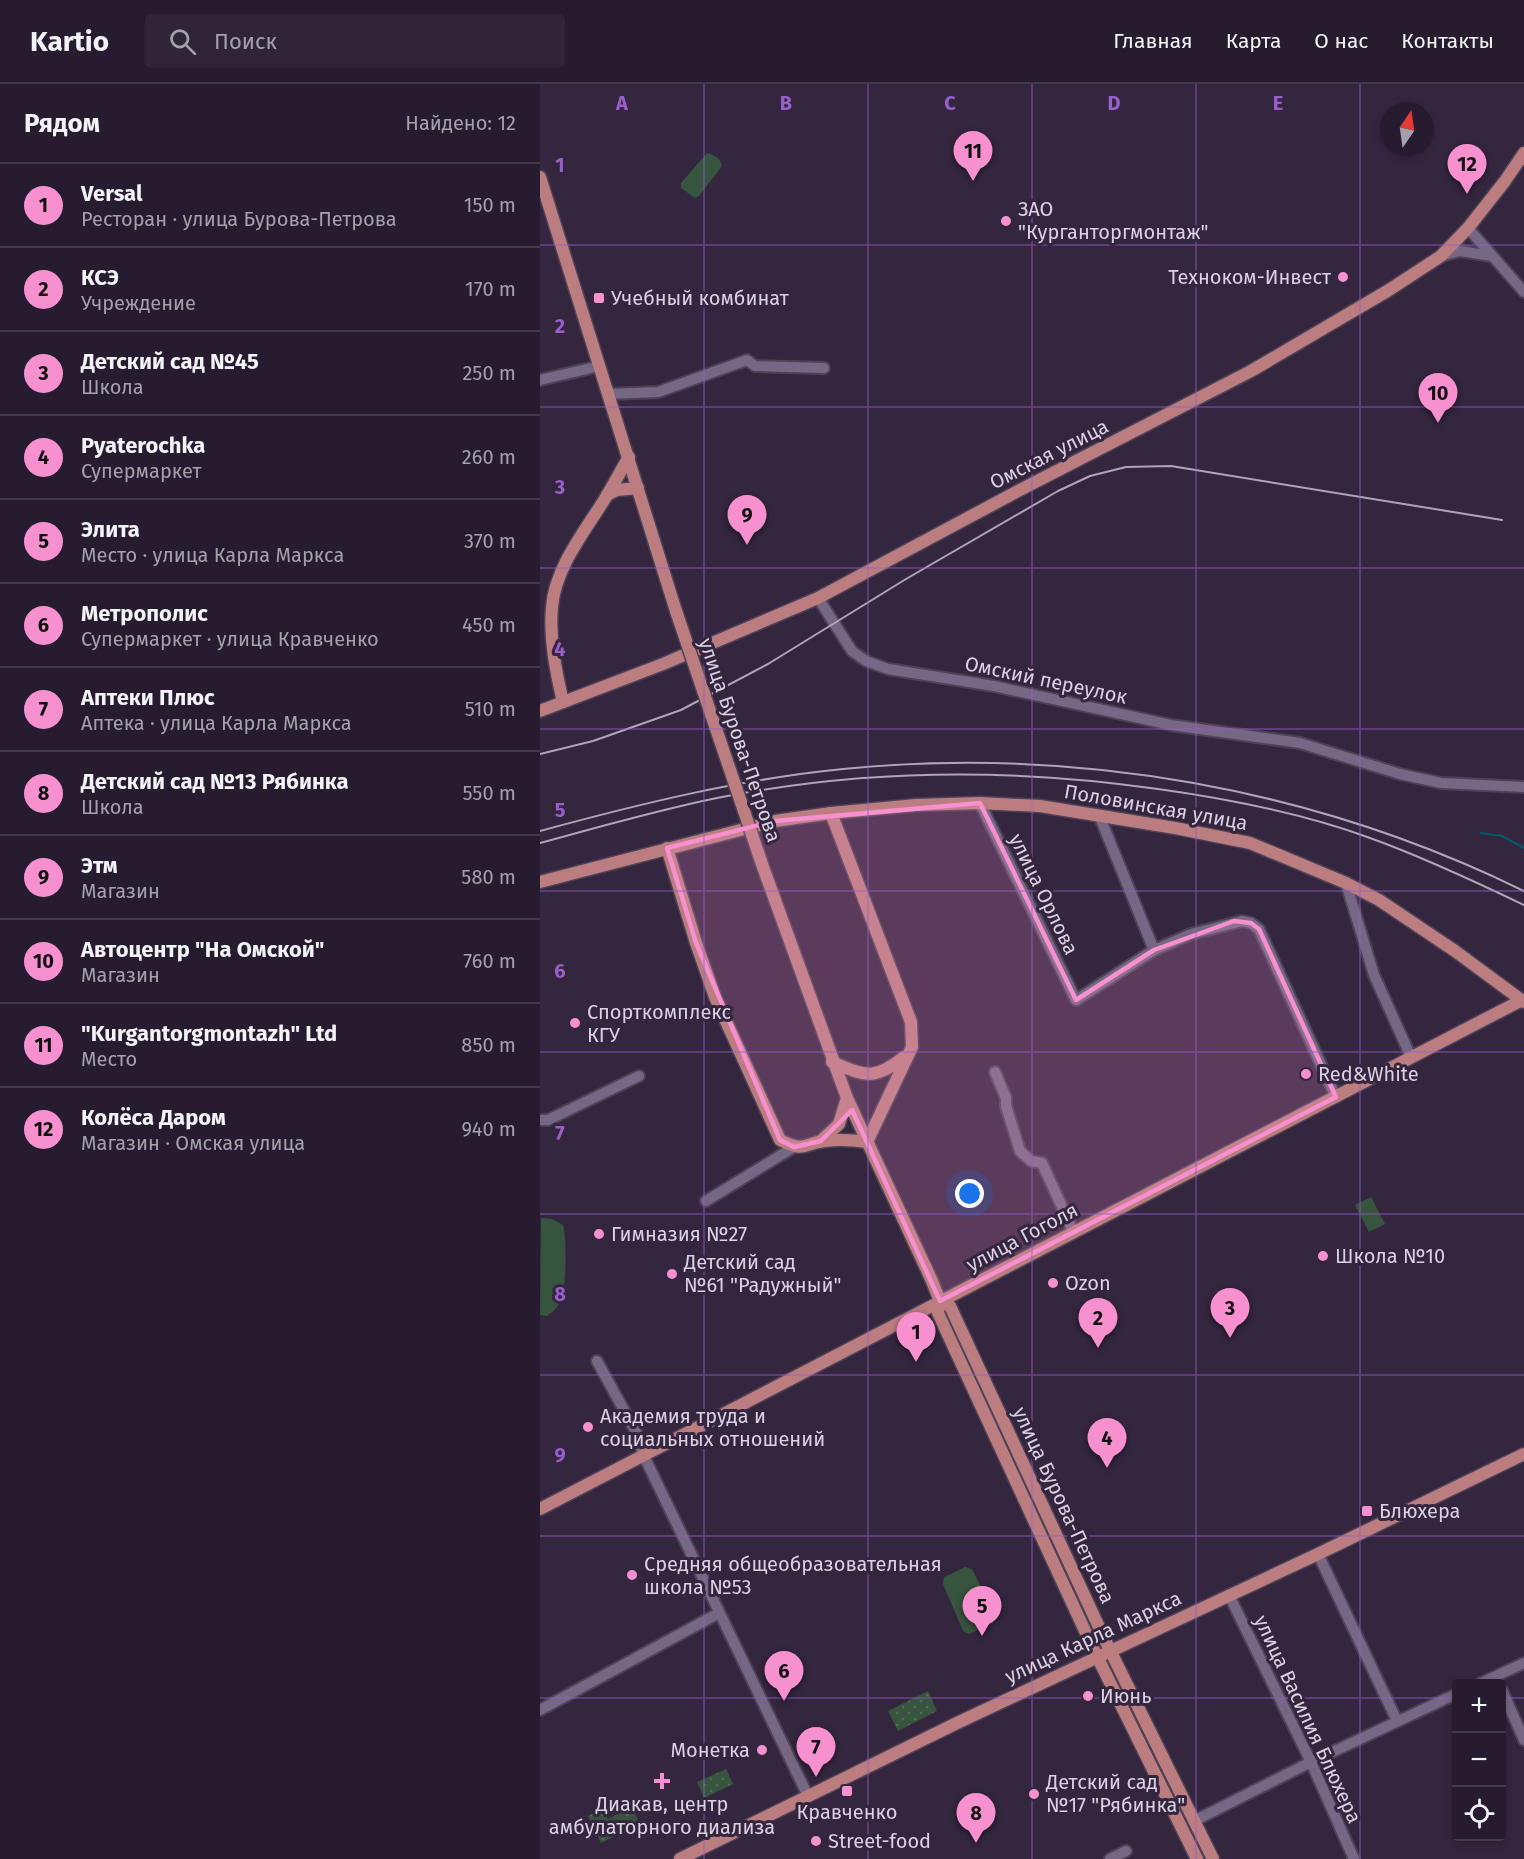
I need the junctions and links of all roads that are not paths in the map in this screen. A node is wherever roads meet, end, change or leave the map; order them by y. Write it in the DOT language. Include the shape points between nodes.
graph roads {
  1 [pos="1524,153"];
  2 [pos="540,177"];
  3 [pos="1468,228"];
  4 [pos="1441,256"];
  5 [pos="1492,256"];
  6 [pos="1524,292"];
  7 [pos="600,366"];
  8 [pos="824,368"];
  9 [pos="540,380"];
  10 [pos="609,394"];
  11 [pos="628,457"];
  12 [pos="638,488"];
  13 [pos="607,495"];
  14 [pos="818,598"];
  15 [pos="563,702"];
  16 [pos="540,711"];
  17 [pos="1524,788"];
  18 [pos="980,803"];
  19 [pos="831,813"];
  20 [pos="1099,815"];
  21 [pos="668,848"];
  22 [pos="540,882"];
  23 [pos="1346,883"];
  24 [pos="1154,950"];
  25 [pos="1523,1001"];
  26 [pos="908,1054"];
  27 [pos="1410,1057"];
  28 [pos="832,1062"];
  29 [pos="995,1072"];
  30 [pos="639,1076"];
  31 [pos="1336,1097"];
  32 [pos="847,1098"];
  33 [pos="540,1120"];
  34 [pos="822,1141"];
  35 [pos="867,1142"];
  36 [pos="794,1147"];
  37 [pos="706,1201"];
  38 [pos="1073,1231"];
  39 [pos="940,1301"];
  40 [pos="597,1361"];
  41 [pos="643,1454"];
  42 [pos="1524,1454"];
  43 [pos="540,1509"];
  44 [pos="1318,1554"];
  45 [pos="1229,1595"];
  46 [pos="719,1613"];
  47 [pos="1111,1651"];
  48 [pos="1097,1656"];
  49 [pos="1524,1664"];
  50 [pos="1499,1679"];
  51 [pos="1452,1696"];
  52 [pos="1506,1699"];
  53 [pos="540,1710"];
  54 [pos="1397,1721"];
  55 [pos="1524,1740"];
  56 [pos="1311,1762"];
  57 [pos="808,1796"];
  58 [pos="1194,1821"];
  59 [pos="1126,1851"];
  60 [pos="680,1859"];
  61 [pos="1110,1859"];
  62 [pos="1197,1859"];
  63 [pos="1213,1859"];
  64 [pos="1354,1859"];
  1 -- 3 [label="main road, Омская улица"];
  2 -- 7 [label="main road, улица Бурова-Петрова"];
  3 -- 4 [label="main road, Омская улица"];
  3 -- 5 [label="street"];
  4 -- 5 [label="street" via="1460,251"];
  4 -- 14 [label="main road, Омская улица" via="1249,372"];
  5 -- 6 [label="street"];
  7 -- 9 [label="street"];
  7 -- 10 [label="main road, улица Бурова-Петрова"];
  8 -- 10 [label="street" via="755,366 747,360 658,392"];
  10 -- 11 [label="main road, улица Бурова-Петрова"];
  11 -- 12 [label="main road, улица Бурова-Петрова"];
  11 -- 13 [label="main road"];
  12 -- 13 [label="main road"];
  12 -- 28 [label="main road, улица Бурова-Петрова, bridge" via="676,611"];
  13 -- 15 [label="main road" via="560,575 554,593 551,630"];
  14 -- 15 [label="main road, Омская улица"];
  14 -- 17 [label="street, Омский переулок" via="852,651 888,669 994,686 1171,725 1300,743 1441,783"];
  15 -- 16 [label="main road, Омская улица"];
  18 -- 19 [label="main road, Половинская улица"];
  18 -- 20 [label="main road, Половинская улица" via="1040,806"];
  18 -- 24 [label="street, улица Орлова" via="1076,1000"];
  19 -- 21 [label="main road, Половинская улица" via="775,821"];
  19 -- 26 [label="main road" via="911,1022 912,1047"];
  20 -- 23 [label="main road, Половинская улица" via="1250,843"];
  20 -- 24 [label="street"];
  21 -- 22 [label="main road, Половинская улица"];
  21 -- 36 [label="main road" via="716,999 780,1140"];
  23 -- 25 [label="main road, Половинская улица" via="1389,907"];
  23 -- 27 [label="street" via="1374,975"];
  24 -- 31 [label="street" via="1234,921 1251,923 1259,929"];
  25 -- 27 [label="main road, улица Гоголя"];
  26 -- 28 [label="main road" via="890,1069 875,1074 861,1074"];
  26 -- 35 [label="main road"];
  27 -- 31 [label="main road, улица Гоголя"];
  28 -- 32 [label="main road, улица Бурова-Петрова"];
  29 -- 38 [label="street" via="1020,1151 1031,1161 1042,1163"];
  30 -- 33 [label="street" via="548,1120"];
  31 -- 38 [label="main road, улица Гоголя"];
  32 -- 34 [label="main road" via="839,1124"];
  32 -- 35 [label="main road, улица Бурова-Петрова"];
  34 -- 35 [label="main road"];
  34 -- 36 [label="main road"];
  35 -- 39 [label="main road, улица Бурова-Петрова"];
  36 -- 37 [label="street"];
  38 -- 39 [label="main road, улица Гоголя"];
  39 -- 41 [label="main road, улица Гоголя"];
  39 -- 47 [label="main road, улица Бурова-Петрова" via="950,1306"];
  39 -- 48 [label="main road, улица Бурова-Петрова" via="938,1313"];
  40 -- 41 [label="street" via="636,1432"];
  41 -- 43 [label="main road, улица Гоголя"];
  41 -- 46 [label="street"];
  42 -- 44 [label="main road, улица Карла Маркса"];
  44 -- 45 [label="main road, улица Карла Маркса"];
  44 -- 54 [label="street"];
  45 -- 47 [label="main road, улица Карла Маркса"];
  45 -- 56 [label="street, улица Василия Блюхера"];
  46 -- 53 [label="street"];
  46 -- 57 [label="street"];
  47 -- 48 [label="main road, улица Карла Маркса"];
  47 -- 58 [label="main road, улица Бурова-Петрова"];
  48 -- 57 [label="main road, улица Карла Маркса"];
  48 -- 62 [label="main road, улица Бурова-Петрова"];
  49 -- 50 [label="street"];
  51 -- 54 [label="street"];
  52 -- 55 [label="street"];
  54 -- 56 [label="street"];
  56 -- 58 [label="street"];
  56 -- 64 [label="street, улица Василия Блюхера"];
  57 -- 60 [label="main road, улица Карла Маркса"];
  58 -- 63 [label="main road, улица Бурова-Петрова"];
  59 -- 61 [label="street"];
}
